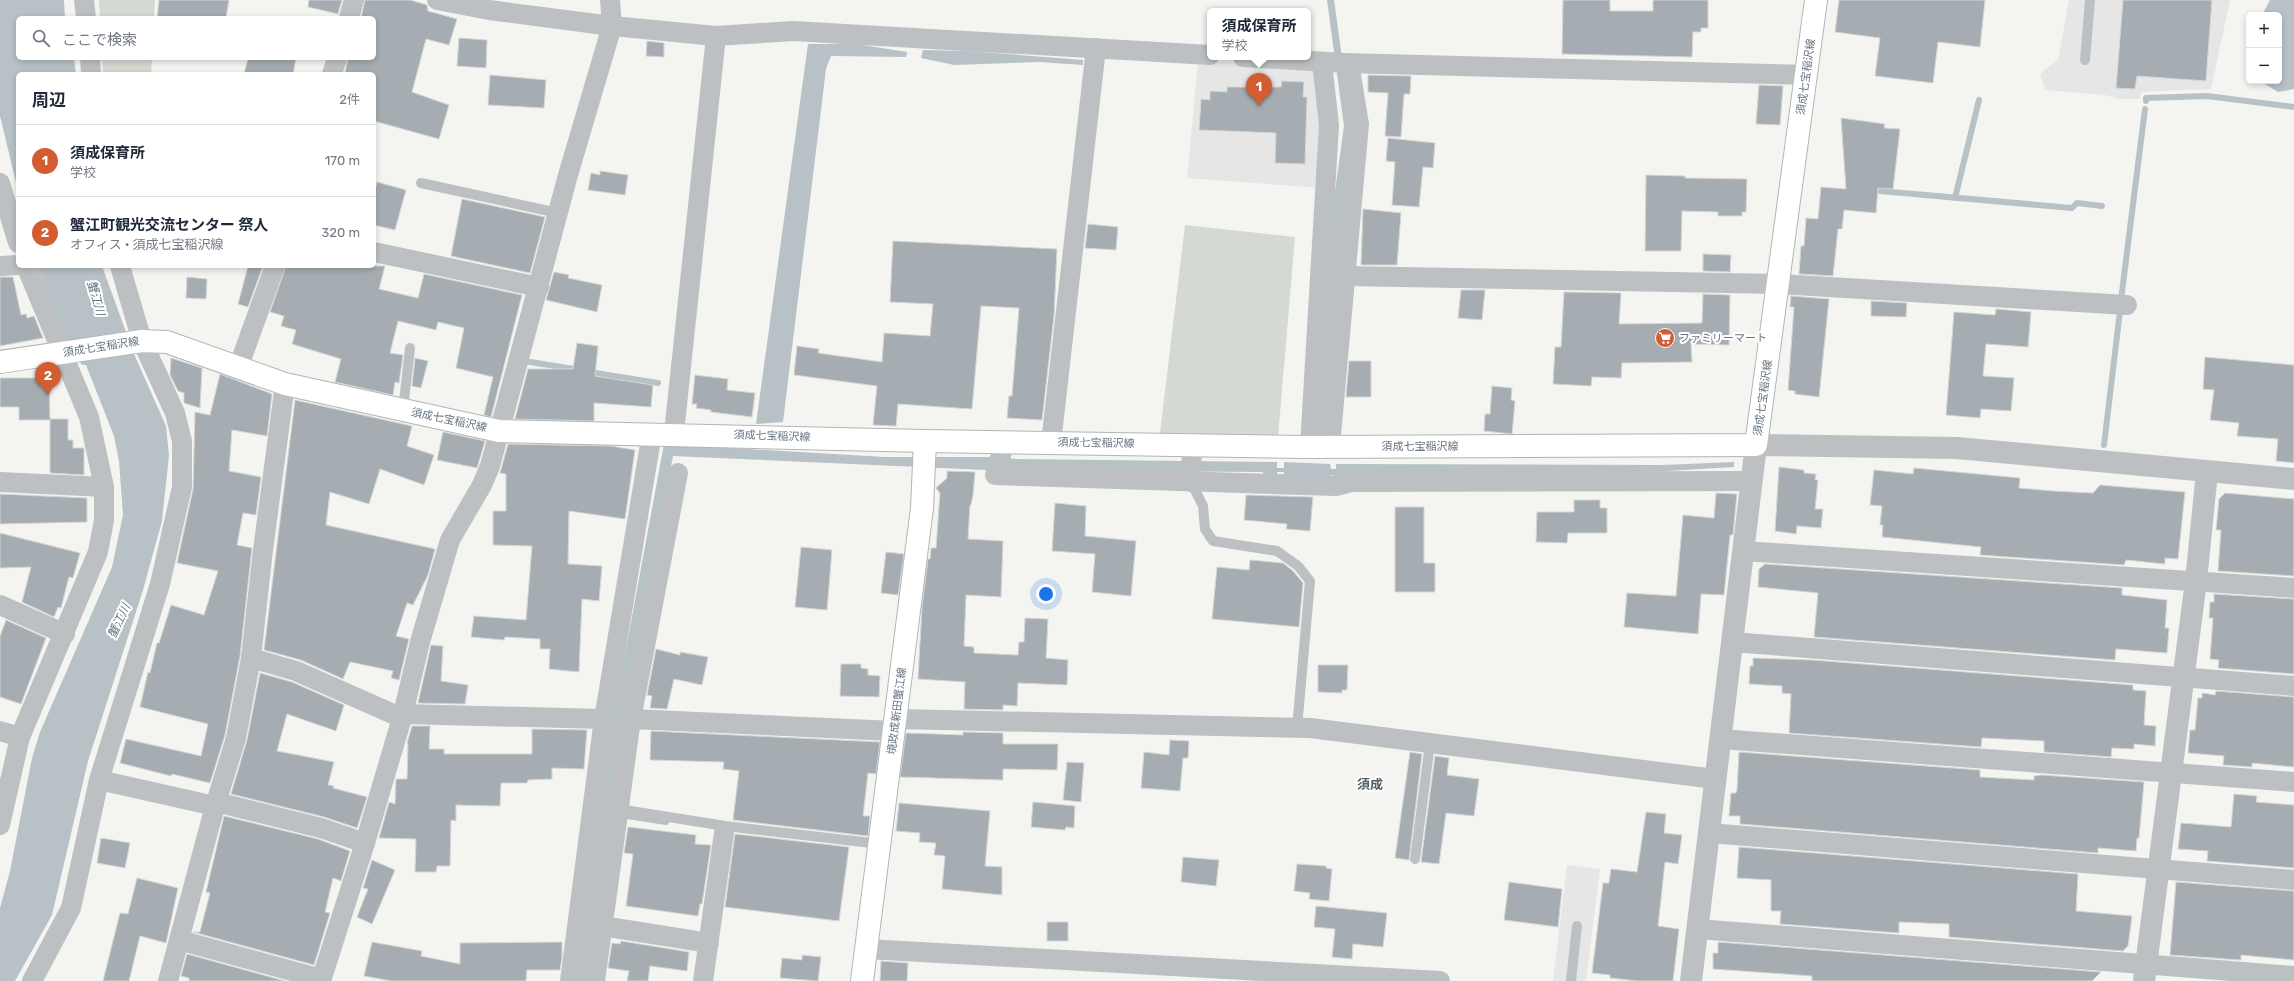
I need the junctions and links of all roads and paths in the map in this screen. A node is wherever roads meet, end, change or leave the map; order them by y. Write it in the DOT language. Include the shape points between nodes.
graph roads {
  1 [pos="84,0"];
  2 [pos="354,0"];
  3 [pos="437,0"];
  4 [pos="610,0"];
  5 [pos="1816,0"];
  6 [pos="2090,0"];
  7 [pos="86,16"];
  8 [pos="350,16"];
  9 [pos="612,26"];
  10 [pos="716,36"];
  11 [pos="1096,48"];
  12 [pos="1207,55"];
  13 [pos="90,60"];
  14 [pos="336,60"];
  15 [pos="1299,60"];
  16 [pos="2085,60"];
  17 [pos="1336,62"];
  18 [pos="91,72"];
  19 [pos="333,72"];
  20 [pos="1806,75"];
  21 [pos="0,183"];
  22 [pos="421,183"];
  23 [pos="558,213"];
  24 [pos="16,236"];
  25 [pos="376,252"];
  26 [pos="16,265"];
  27 [pos="0,266"];
  28 [pos="27,268"];
  29 [pos="121,268"];
  30 [pos="274,268"];
  31 [pos="1345,276"];
  32 [pos="1779,284"];
  33 [pos="539,287"];
  34 [pos="2127,305"];
  35 [pos="140,341"];
  36 [pos="410,348"];
  37 [pos="62,353"];
  38 [pos="0,362"];
  39 [pos="238,368"];
  40 [pos="285,384"];
  41 [pos="403,410"];
  42 [pos="499,431"];
  43 [pos="652,433"];
  44 [pos="674,433"];
  45 [pos="1051,442"];
  46 [pos="1756,445"];
  47 [pos="1320,447"];
  48 [pos="1192,451"];
  49 [pos="924,457"];
  50 [pos="1001,457"];
  51 [pos="2207,472"];
  52 [pos="678,473"];
  53 [pos="2294,479"];
  54 [pos="1191,480"];
  55 [pos="1752,481"];
  56 [pos="0,482"];
  57 [pos="104,487"];
  58 [pos="1743,551"];
  59 [pos="2196,581"];
  60 [pos="2294,588"];
  61 [pos="0,605"];
  62 [pos="64,634"];
  63 [pos="1732,642"];
  64 [pos="251,658"];
  65 [pos="2183,677"];
  66 [pos="2294,686"];
  67 [pos="402,716"];
  68 [pos="604,719"];
  69 [pos="631,719"];
  70 [pos="895,725"];
  71 [pos="1297,728"];
  72 [pos="0,731"];
  73 [pos="20,737"];
  74 [pos="1720,739"];
  75 [pos="1430,744"];
  76 [pos="2171,773"];
  77 [pos="1715,779"];
  78 [pos="99,780"];
  79 [pos="2294,782"];
  80 [pos="215,804"];
  81 [pos="618,809"];
  82 [pos="0,825"];
  83 [pos="725,829"];
  84 [pos="1709,834"];
  85 [pos="366,843"];
  86 [pos="880,844"];
  87 [pos="1415,859"];
  88 [pos="2158,870"];
  89 [pos="2294,880"];
  90 [pos="602,926"];
  91 [pos="1577,926"];
  92 [pos="1697,929"];
  93 [pos="179,940"];
  94 [pos="709,943"];
  95 [pos="866,949"];
  96 [pos="2145,973"];
  97 [pos="2294,976"];
  98 [pos="321,980"];
  99 [pos="32,981"];
  100 [pos="168,981"];
  101 [pos="570,981"];
  102 [pos="594,981"];
  103 [pos="703,981"];
  104 [pos="862,981"];
  105 [pos="1440,981"];
  106 [pos="1571,981"];
  107 [pos="1691,981"];
  1 -- 7 [label="street"];
  2 -- 8 [label="street"];
  3 -- 9 [label="street" via="489,10"];
  4 -- 9 [label="street"];
  5 -- 20 [label="main road, 須成七宝稲沢線"];
  6 -- 16 [label="lane"];
  9 -- 10 [label="street"];
  9 -- 23 [label="street"];
  10 -- 11 [label="street" via="793,31"];
  10 -- 44 [label="street"];
  11 -- 12 [label="street"];
  11 -- 45 [label="street"];
  13 -- 18 [label="street"];
  14 -- 19 [label="street"];
  15 -- 17 [label="street"];
  17 -- 20 [label="street"];
  17 -- 31 [label="street" via="1359,124"];
  17 -- 47 [label="street" via="1329,126"];
  20 -- 32 [label="main road, 須成七宝稲沢線"];
  21 -- 24 [label="street"];
  22 -- 23 [label="lane"];
  23 -- 33 [label="street"];
  25 -- 33 [label="street"];
  26 -- 27 [label="street"];
  28 -- 37 [label="street"];
  29 -- 35 [label="street"];
  30 -- 39 [label="street"];
  31 -- 32 [label="street"];
  31 -- 47 [label="street"];
  32 -- 34 [label="street"];
  32 -- 46 [label="main road, 須成七宝稲沢線"];
  33 -- 42 [label="street"];
  35 -- 37 [label="main road, 須成七宝稲沢線"];
  35 -- 39 [label="main road, 須成七宝稲沢線" via="167,342"];
  35 -- 78 [label="street" via="175,413 182,441 182,487 160,584"];
  36 -- 41 [label="lane"];
  37 -- 38 [label="main road, 須成七宝稲沢線"];
  37 -- 57 [label="street" via="89,417"];
  39 -- 40 [label="main road, 須成七宝稲沢線"];
  40 -- 41 [label="main road, 須成七宝稲沢線"];
  40 -- 64 [label="street"];
  41 -- 42 [label="main road, 須成七宝稲沢線"];
  42 -- 43 [label="main road, 須成七宝稲沢線"];
  42 -- 67 [label="street" via="482,485 450,540 420,642"];
  43 -- 44 [label="main road, 須成七宝稲沢線"];
  43 -- 68 [label="street"];
  44 -- 49 [label="main road, 須成七宝稲沢線"];
  45 -- 48 [label="main road, 須成七宝稲沢線"];
  45 -- 50 [label="main road, 須成七宝稲沢線"];
  46 -- 47 [label="main road, 須成七宝稲沢線"];
  46 -- 51 [label="street" via="1957,448"];
  46 -- 55 [label="street"];
  47 -- 48 [label="main road, 須成七宝稲沢線"];
  48 -- 54 [label="street"];
  49 -- 50 [label="main road, 須成七宝稲沢線"];
  49 -- 70 [label="main road, 境政成新田蟹江線" via="922,508"];
  50 -- 54 [label="street" via="995,475"];
  51 -- 53 [label="street"];
  51 -- 59 [label="street"];
  52 -- 69 [label="street"];
  54 -- 55 [label="street" via="1336,486 1351,482"];
  54 -- 71 [label="lane" via="1203,506 1205,529 1213,541 1277,551 1298,566 1310,581"];
  55 -- 58 [label="street"];
  56 -- 57 [label="street"];
  57 -- 62 [label="street" via="104,520 98,552"];
  58 -- 59 [label="street"];
  58 -- 63 [label="street"];
  59 -- 60 [label="street"];
  59 -- 65 [label="street"];
  61 -- 62 [label="street"];
  62 -- 73 [label="street"];
  63 -- 65 [label="street"];
  63 -- 74 [label="street"];
  64 -- 67 [label="street" via="296,671"];
  64 -- 80 [label="street" via="236,738"];
  65 -- 66 [label="street"];
  65 -- 76 [label="street"];
  67 -- 68 [label="street"];
  67 -- 85 [label="street"];
  68 -- 101 [label="street"];
  69 -- 70 [label="street"];
  69 -- 81 [label="street"];
  70 -- 71 [label="street"];
  70 -- 86 [label="main road, 境政成新田蟹江線"];
  71 -- 75 [label="street"];
  72 -- 73 [label="street"];
  73 -- 82 [label="street"];
  74 -- 76 [label="street"];
  74 -- 77 [label="street"];
  75 -- 77 [label="street"];
  75 -- 87 [label="lane"];
  76 -- 79 [label="street"];
  76 -- 88 [label="street"];
  77 -- 84 [label="street"];
  78 -- 80 [label="street"];
  78 -- 99 [label="street" via="71,908"];
  80 -- 85 [label="street" via="322,828"];
  80 -- 93 [label="street"];
  81 -- 83 [label="lane"];
  81 -- 90 [label="street"];
  83 -- 86 [label="lane"];
  83 -- 94 [label="street"];
  84 -- 88 [label="street"];
  84 -- 92 [label="street"];
  85 -- 98 [label="street"];
  86 -- 95 [label="main road, 境政成新田蟹江線"];
  88 -- 89 [label="street"];
  88 -- 96 [label="street"];
  90 -- 94 [label="street"];
  90 -- 102 [label="street"];
  91 -- 106 [label="lane"];
  92 -- 96 [label="street"];
  92 -- 107 [label="street"];
  93 -- 98 [label="street"];
  93 -- 100 [label="street"];
  94 -- 103 [label="street"];
  95 -- 104 [label="main road, 境政成新田蟹江線"];
  95 -- 105 [label="street"];
  96 -- 97 [label="street"];
}
